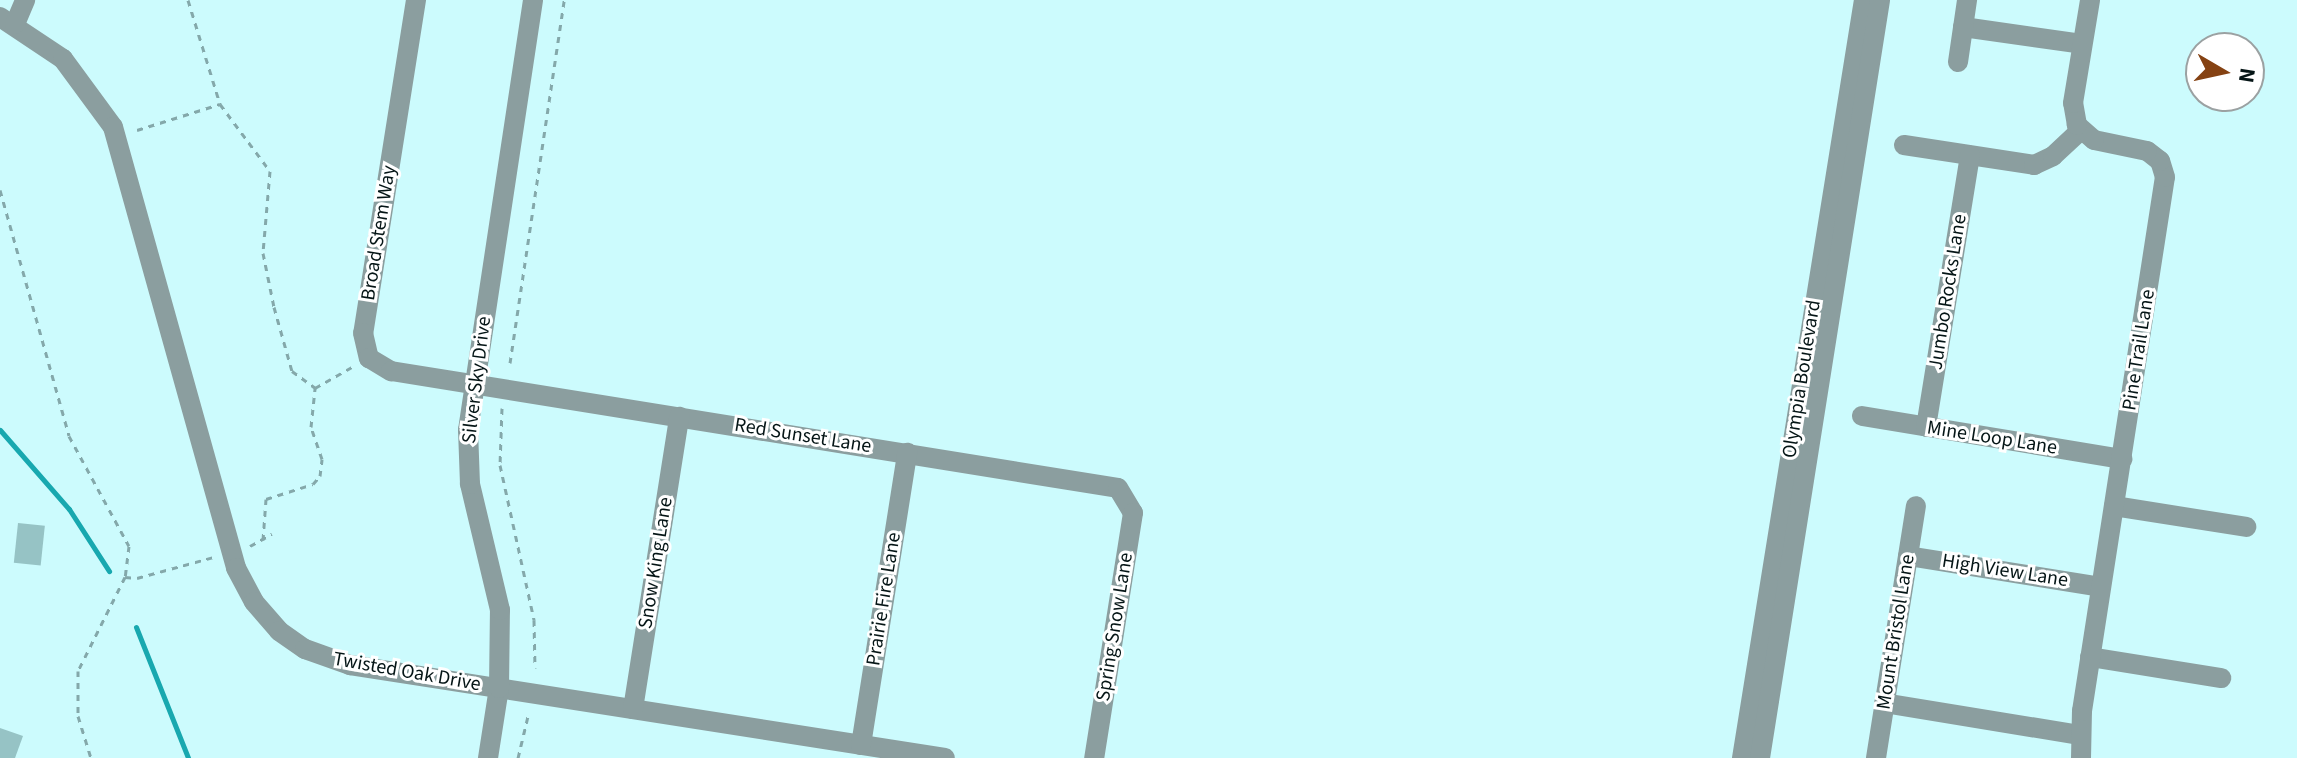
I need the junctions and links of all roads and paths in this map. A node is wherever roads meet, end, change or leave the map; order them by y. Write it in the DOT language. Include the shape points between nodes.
graph roads {
  1 [pos="25,0"];
  2 [pos="188,0"];
  3 [pos="416,0"];
  4 [pos="533,0"];
  5 [pos="564,0"];
  6 [pos="1864,0"];
  7 [pos="1880,0"];
  8 [pos="1967,0"];
  9 [pos="2090,0"];
  10 [pos="8,21"];
  11 [pos="1963,27"];
  12 [pos="2082,44"];
  13 [pos="1958,62"];
  14 [pos="220,104"];
  15 [pos="137,130"];
  16 [pos="2081,130"];
  17 [pos="1904,145"];
  18 [pos="1970,156"];
  19 [pos="0,190"];
  20 [pos="369,358"];
  21 [pos="510,363"];
  22 [pos="473,383"];
  23 [pos="315,388"];
  24 [pos="502,408"];
  25 [pos="1862,416"];
  26 [pos="679,417"];
  27 [pos="1926,427"];
  28 [pos="907,453"];
  29 [pos="2122,459"];
  30 [pos="1128,497"];
  31 [pos="1916,506"];
  32 [pos="2114,506"];
  33 [pos="2246,527"];
  34 [pos="272,534"];
  35 [pos="263,540"];
  36 [pos="246,548"];
  37 [pos="220,555"];
  38 [pos="1908,556"];
  39 [pos="125,577"];
  40 [pos="2101,587"];
  41 [pos="2090,657"];
  42 [pos="535,668"];
  43 [pos="2221,678"];
  44 [pos="499,688"];
  45 [pos="1884,703"];
  46 [pos="633,709"];
  47 [pos="528,716"];
  48 [pos="2080,735"];
  49 [pos="861,745"];
  50 [pos="91,758"];
  51 [pos="488,758"];
  52 [pos="518,758"];
  53 [pos="945,758"];
  54 [pos="1094,758"];
  55 [pos="1742,758"];
  56 [pos="1760,758"];
  57 [pos="1876,758"];
  58 [pos="2081,758"];
  1 -- 10 [label="street"];
  2 -- 14 [label="path"];
  3 -- 20 [label="street, Broad Stem Way" via="363,333"];
  4 -- 22 [label="street, Silver Sky Drive"];
  5 -- 21 [label="path"];
  6 -- 55 [label="street, Olympia Boulevard"];
  7 -- 56 [label="street, Olympia Boulevard"];
  8 -- 11 [label="street"];
  9 -- 12 [label="street"];
  10 -- 44 [label="street, Twisted Oak Drive" via="78,75 113,127 236,568 254,602 279,631 319,656"];
  11 -- 12 [label="street"];
  11 -- 13 [label="street"];
  12 -- 16 [label="street" via="2073,110"];
  14 -- 15 [label="path"];
  14 -- 23 [label="path" via="270,171 263,253 274,307 292,371"];
  16 -- 18 [label="street" via="2040,164"];
  16 -- 29 [label="street, Pine Trail Lane" via="2094,140 2147,151 2160,161 2165,177"];
  17 -- 18 [label="street"];
  18 -- 27 [label="street, Jumbo Rocks Lane"];
  19 -- 39 [label="path" via="69,436 129,546"];
  20 -- 22 [label="street" via="391,371"];
  20 -- 23 [label="path"];
  22 -- 26 [label="street, Red Sunset Lane"];
  22 -- 44 [label="street, Silver Sky Drive" via="470,484 498,590"];
  23 -- 35 [label="path" via="311,427 322,459 320,476 313,484 266,499"];
  24 -- 42 [label="path" via="500,465 534,620"];
  25 -- 27 [label="street, Mine Loop Lane"];
  26 -- 28 [label="street, Red Sunset Lane"];
  26 -- 46 [label="street, Snow King Lane"];
  27 -- 29 [label="street, Mine Loop Lane"];
  28 -- 30 [label="street, Red Sunset Lane" via="1112,485"];
  28 -- 49 [label="street, Prairie Fire Lane"];
  29 -- 32 [label="street, Pine Trail Lane"];
  30 -- 54 [label="street, Spring Snow Lane" via="1132,521"];
  31 -- 38 [label="street, Mount Bristol Lane"];
  32 -- 33 [label="street"];
  32 -- 40 [label="street, Pine Trail Lane"];
  34 -- 35 [label="path"];
  35 -- 36 [label="path"];
  37 -- 39 [label="path"];
  38 -- 40 [label="street, High View Lane"];
  38 -- 45 [label="street, Mount Bristol Lane"];
  39 -- 50 [label="path" via="78,671 78,716"];
  40 -- 41 [label="street, Pine Trail Lane"];
  41 -- 43 [label="street"];
  41 -- 48 [label="street, Pine Trail Lane"];
  44 -- 46 [label="street, Twisted Oak Drive"];
  44 -- 51 [label="street, Silver Sky Drive"];
  45 -- 48 [label="street"];
  45 -- 57 [label="street, Mount Bristol Lane"];
  46 -- 49 [label="street, Twisted Oak Drive"];
  47 -- 52 [label="path"];
  48 -- 58 [label="street, Pine Trail Lane"];
  49 -- 53 [label="street, Twisted Oak Drive"];
}
